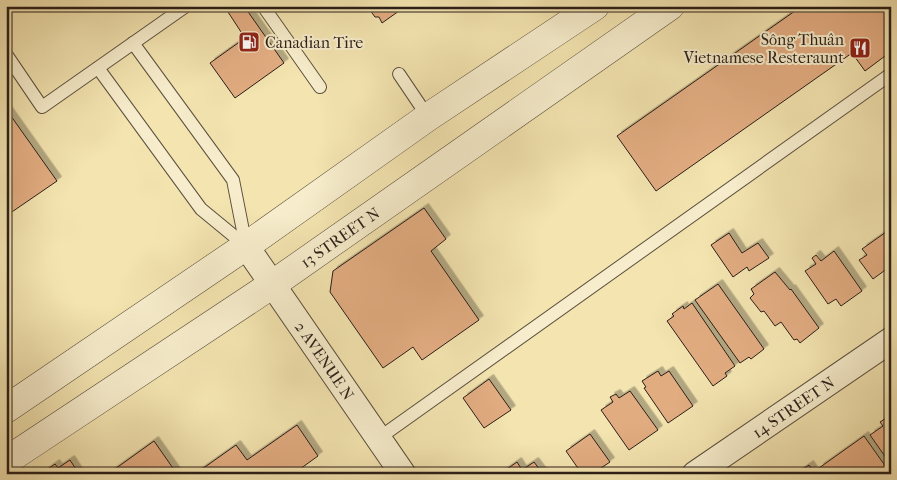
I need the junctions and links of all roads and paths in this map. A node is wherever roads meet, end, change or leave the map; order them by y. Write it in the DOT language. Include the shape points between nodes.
graph roads {
  1 [pos="186,6"];
  2 [pos="262,6"];
  3 [pos="670,6"];
  4 [pos="593,7"];
  5 [pos="134,43"];
  6 [pos="618,43"];
  7 [pos="6,54"];
  8 [pos="98,68"];
  9 [pos="400,74"];
  10 [pos="891,74"];
  11 [pos="320,87"];
  12 [pos="428,118"];
  13 [pos="246,246"];
  14 [pos="273,284"];
  15 [pos="891,340"];
  16 [pos="6,409"];
  17 [pos="379,438"];
  18 [pos="6,461"];
  19 [pos="403,474"];
  20 [pos="695,474"];
  1 -- 5 [label="lane"];
  2 -- 11 [label="lane"];
  3 -- 6 [label="street, 13 STREET N"];
  4 -- 6 [label="street"];
  4 -- 12 [label="street"];
  5 -- 8 [label="lane"];
  5 -- 13 [label="lane" via="233,180"];
  6 -- 14 [label="street, 13 STREET N"];
  7 -- 8 [label="lane" via="42,107"];
  8 -- 13 [label="lane" via="201,209"];
  9 -- 12 [label="lane"];
  10 -- 17 [label="lane"];
  12 -- 13 [label="street"];
  13 -- 14 [label="street, 2 AVENUE N"];
  13 -- 16 [label="street"];
  14 -- 17 [label="street, 2 AVENUE N"];
  14 -- 18 [label="street, 13 STREET N"];
  15 -- 20 [label="street, 14 STREET N"];
  17 -- 19 [label="street, 2 AVENUE N"];
}
